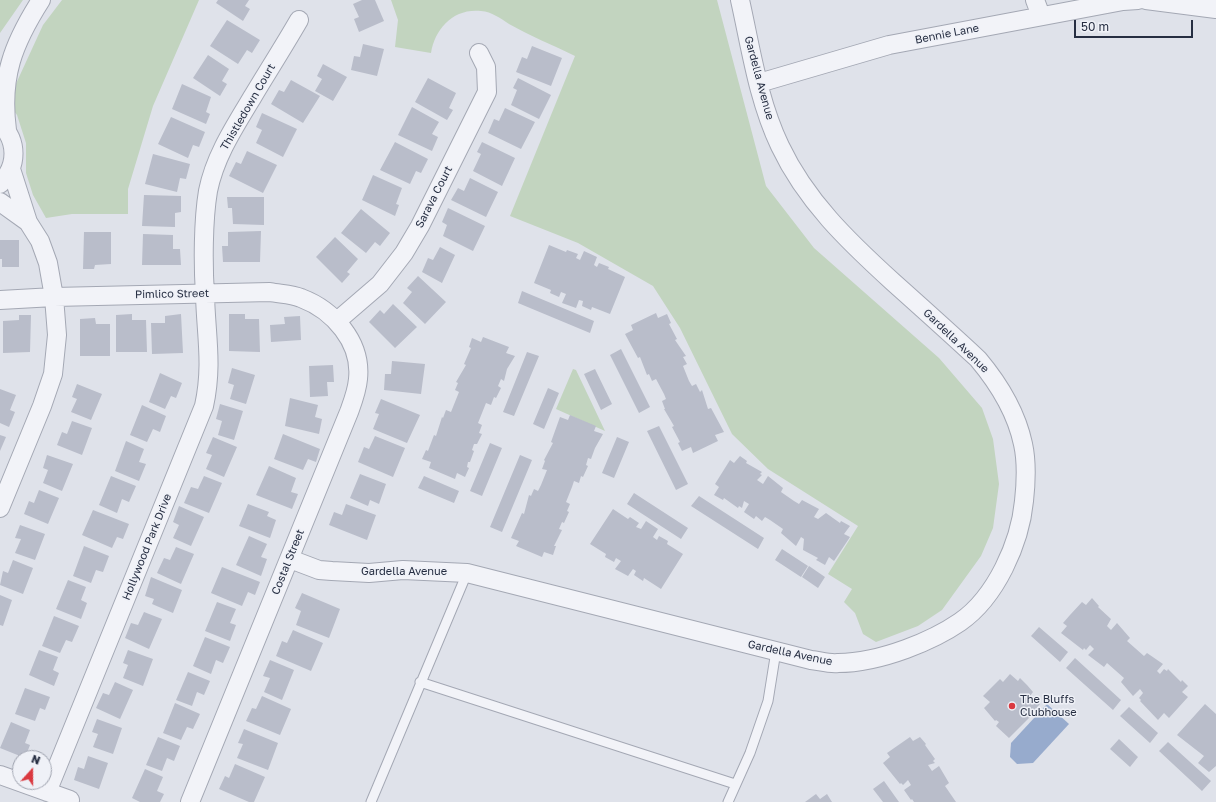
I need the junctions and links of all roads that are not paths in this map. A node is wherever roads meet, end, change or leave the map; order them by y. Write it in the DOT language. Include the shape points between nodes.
graph roads {
  1 [pos="41,0"];
  2 [pos="740,0"];
  3 [pos="1138,0"];
  4 [pos="1146,0"];
  5 [pos="1178,2"];
  6 [pos="1038,8"];
  7 [pos="1216,9"];
  8 [pos="299,20"];
  9 [pos="479,53"];
  10 [pos="3,74"];
  11 [pos="758,83"];
  12 [pos="4,126"];
  13 [pos="11,169"];
  14 [pos="0,184"];
  15 [pos="0,202"];
  16 [pos="28,222"];
  17 [pos="205,294"];
  18 [pos="54,297"];
  19 [pos="0,300"];
  20 [pos="337,321"];
  21 [pos="0,508"];
  22 [pos="290,559"];
  23 [pos="467,573"];
  24 [pos="776,651"];
  25 [pos="420,682"];
  26 [pos="0,775"];
  27 [pos="735,784"];
  28 [pos="47,792"];
  29 [pos="70,800"];
  30 [pos="190,802"];
  31 [pos="371,802"];
  32 [pos="728,802"];
  1 -- 10 [label="street" via="16,44"];
  2 -- 11 [label="street, Gardella Avenue"];
  3 -- 6 [label="street, Bennie Lane"];
  4 -- 5 [label="street"];
  5 -- 7 [label="street"];
  6 -- 11 [label="street, Bennie Lane" via="889,45"];
  8 -- 17 [label="street, Thistledown Court" via="226,140 215,169 208,191 206,213"];
  9 -- 20 [label="street, Sarava Court" via="486,67 487,92 420,226 390,273"];
  10 -- 12 [label="street"];
  11 -- 24 [label="street, Gardella Avenue" via="767,115 780,145 795,174 816,205 854,246 978,359 994,378 1016,420 1024,444 1026,468 1022,520 1013,549 1001,573 980,604 961,621 914,646 870,660 837,664"];
  12 -- 13 [label="street" via="13,142 14,156"];
  13 -- 14 [label="street"];
  13 -- 16 [label="street"];
  15 -- 16 [label="street"];
  16 -- 18 [label="street" via="40,240 48,263"];
  17 -- 18 [label="street, Pimlico Street"];
  17 -- 20 [label="street, Pimlico Street" via="270,292 300,297 322,308"];
  17 -- 28 [label="street, Hollywood Park Drive" via="210,362 204,406"];
  18 -- 19 [label="street, Pimlico Street"];
  18 -- 21 [label="street" via="57,335 53,374"];
  20 -- 22 [label="street, Costal Street" via="349,339 357,363 358,378 354,397"];
  22 -- 23 [label="street, Gardella Avenue" via="319,570 369,573 418,570"];
  22 -- 30 [label="street, Costal Street"];
  23 -- 24 [label="street, Gardella Avenue"];
  23 -- 25 [label="lane"];
  24 -- 27 [label="lane" via="768,701 750,753"];
  25 -- 27 [label="lane"];
  25 -- 31 [label="lane"];
  26 -- 28 [label="street"];
  27 -- 32 [label="lane"];
  28 -- 29 [label="street"];
}
